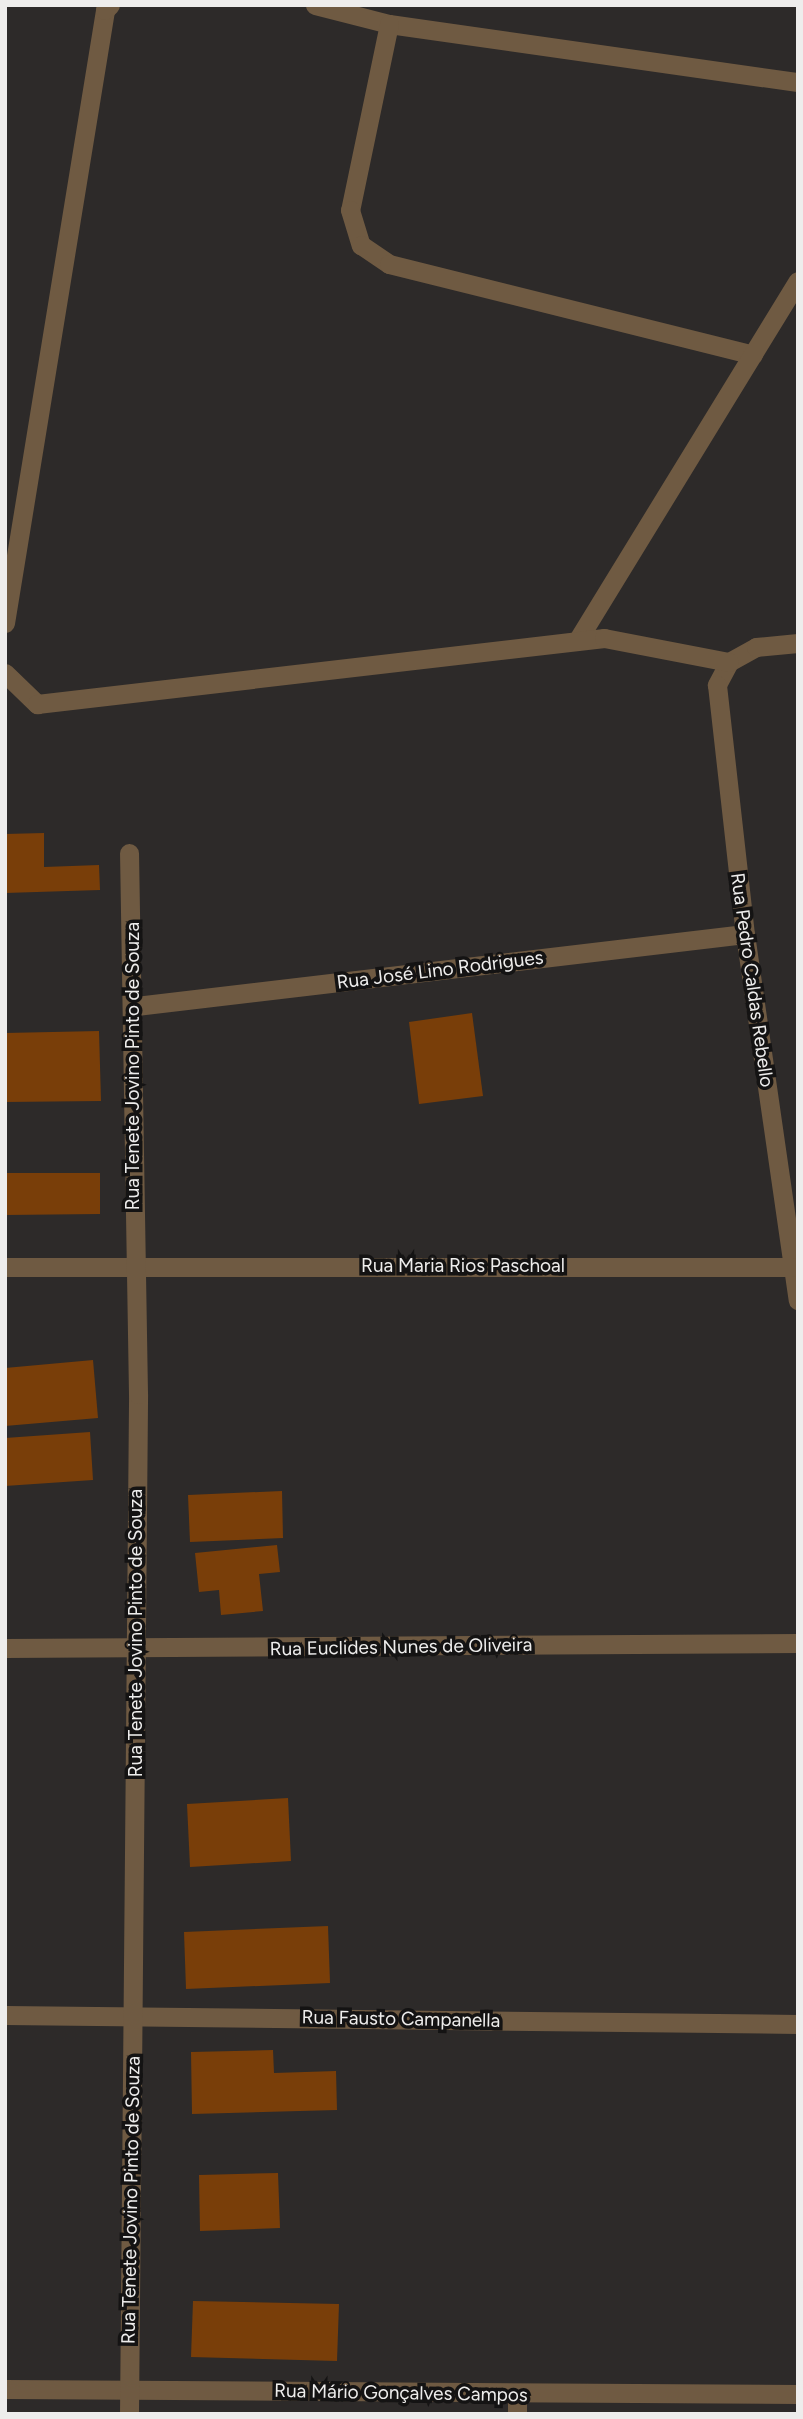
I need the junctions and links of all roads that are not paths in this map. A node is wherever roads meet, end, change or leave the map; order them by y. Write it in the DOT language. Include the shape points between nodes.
graph roads {
  1 [pos="110,5"];
  2 [pos="315,5"];
  3 [pos="389,24"];
  4 [pos="798,82"];
  5 [pos="798,281"];
  6 [pos="753,355"];
  7 [pos="5,623"];
  8 [pos="577,641"];
  9 [pos="798,643"];
  10 [pos="729,662"];
  11 [pos="5,673"];
  12 [pos="129,853"];
  13 [pos="744,934"];
  14 [pos="136,1006"];
  15 [pos="134,1265"];
  16 [pos="792,1267"];
  17 [pos="5,1268"];
  18 [pos="798,1300"];
  19 [pos="798,1643"];
  20 [pos="5,1648"];
  21 [pos="135,1650"];
  22 [pos="5,2015"];
  23 [pos="134,2016"];
  24 [pos="798,2024"];
  25 [pos="5,2389"];
  26 [pos="128,2390"];
  27 [pos="798,2394"];
  28 [pos="517,2404"];
  29 [pos="129,2414"];
  1 -- 7 [label="street" via="105,10"];
  2 -- 3 [label="street"];
  3 -- 4 [label="street"];
  3 -- 6 [label="street" via="351,210 361,245 389,264"];
  5 -- 6 [label="street"];
  6 -- 8 [label="street"];
  8 -- 10 [label="street" via="604,638"];
  8 -- 11 [label="street" via="37,704"];
  9 -- 10 [label="street" via="756,647"];
  10 -- 13 [label="street, Rua Pedro Caldas Rebello" via="717,685"];
  12 -- 14 [label="street, Rua Tenete Jovino Pinto de Souza"];
  13 -- 14 [label="street, Rua José Lino Rodrigues"];
  13 -- 16 [label="street, Rua Pedro Caldas Rebello"];
  14 -- 15 [label="street, Rua Tenete Jovino Pinto de Souza"];
  15 -- 16 [label="street, Rua Maria Rios Paschoal"];
  15 -- 17 [label="street, Rua Maria Rios Paschoal"];
  15 -- 21 [label="street, Rua Tenete Jovino Pinto de Souza"];
  16 -- 18 [label="street, Rua Pedro Caldas Rebello"];
  19 -- 21 [label="street, Rua Euclides Nunes de Oliveira"];
  20 -- 21 [label="street, Rua Euclides Nunes de Oliveira"];
  21 -- 23 [label="street, Rua Tenete Jovino Pinto de Souza"];
  22 -- 23 [label="street, Rua Fausto Campanella"];
  23 -- 24 [label="street, Rua Fausto Campanella"];
  23 -- 26 [label="street, Rua Tenete Jovino Pinto de Souza"];
  25 -- 26 [label="street, Rua Mário Gonçalves Campos"];
  26 -- 28 [label="street, Rua Mário Gonçalves Campos"];
  26 -- 29 [label="street, Rua Tenete Jovino Pinto de Souza"];
  27 -- 28 [label="street, Rua Mário Gonçalves Campos"];
}
